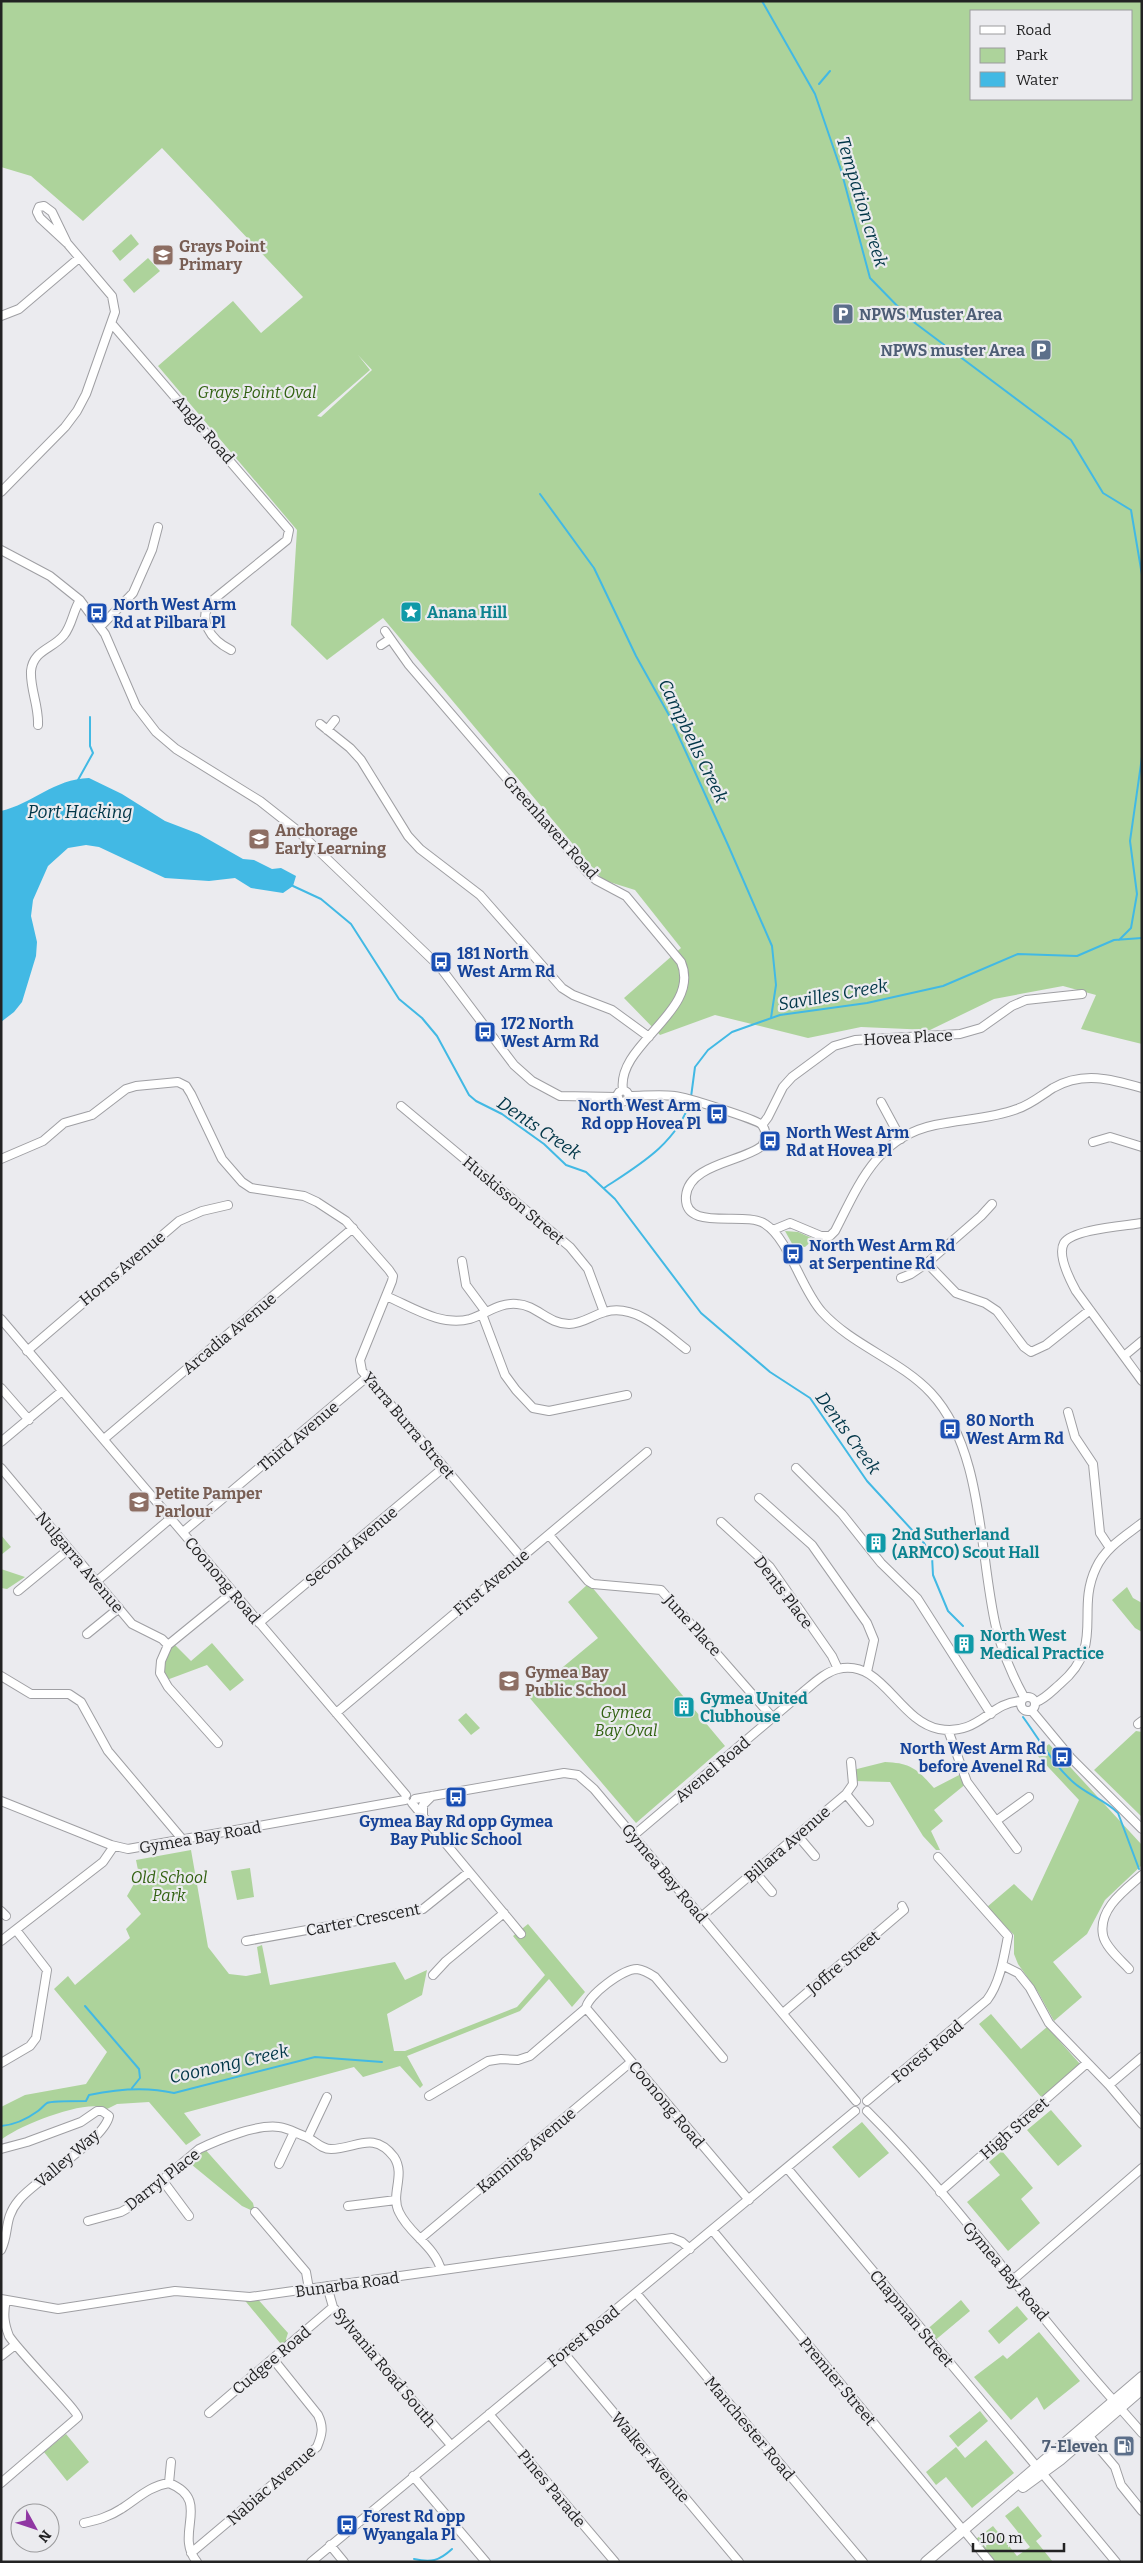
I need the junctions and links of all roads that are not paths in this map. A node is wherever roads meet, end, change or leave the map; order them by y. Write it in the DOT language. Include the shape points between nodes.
graph roads {
  1 [pos="66,243"];
  2 [pos="79,258"];
  3 [pos="1,316"];
  4 [pos="112,324"];
  5 [pos="1,492"];
  6 [pos="158,527"];
  7 [pos="1,550"];
  8 [pos="80,600"];
  9 [pos="100,627"];
  10 [pos="385,631"];
  11 [pos="390,639"];
  12 [pos="381,645"];
  13 [pos="231,650"];
  14 [pos="335,720"];
  15 [pos="320,724"];
  16 [pos="38,725"];
  17 [pos="328,730"];
  18 [pos="1082,994"];
  19 [pos="649,1037"];
  20 [pos="1142,1088"];
  21 [pos="626,1093"];
  22 [pos="881,1102"];
  23 [pos="401,1106"];
  24 [pos="762,1125"];
  25 [pos="901,1139"];
  26 [pos="1093,1142"];
  27 [pos="1142,1147"];
  28 [pos="1,1159"];
  29 [pos="992,1204"];
  30 [pos="228,1205"];
  31 [pos="1142,1223"];
  32 [pos="353,1228"];
  33 [pos="773,1230"];
  34 [pos="462,1261"];
  35 [pos="927,1264"];
  36 [pos="900,1278"];
  37 [pos="386,1296"];
  38 [pos="1090,1310"];
  39 [pos="604,1312"];
  40 [pos="484,1313"];
  41 [pos="1,1319"];
  42 [pos="1142,1341"];
  43 [pos="686,1349"];
  44 [pos="27,1351"];
  45 [pos="1124,1356"];
  46 [pos="367,1378"];
  47 [pos="1142,1381"];
  48 [pos="1,1388"];
  49 [pos="62,1391"];
  50 [pos="627,1395"];
  51 [pos="1068,1412"];
  52 [pos="29,1420"];
  53 [pos="104,1439"];
  54 [pos="1,1442"];
  55 [pos="647,1452"];
  56 [pos="1,1468"];
  57 [pos="444,1468"];
  58 [pos="796,1468"];
  59 [pos="759,1498"];
  60 [pos="171,1518"];
  61 [pos="722,1522"];
  62 [pos="1142,1523"];
  63 [pos="183,1532"];
  64 [pos="549,1535"];
  65 [pos="1110,1548"];
  66 [pos="69,1549"];
  67 [pos="521,1557"];
  68 [pos="97,1580"];
  69 [pos="18,1591"];
  70 [pos="233,1592"];
  71 [pos="119,1608"];
  72 [pos="259,1624"];
  73 [pos="87,1634"];
  74 [pos="168,1645"];
  75 [pos="838,1669"];
  76 [pos="867,1672"];
  77 [pos="1,1676"];
  78 [pos="1022,1699"];
  79 [pos="1036,1702"];
  80 [pos="1032,1711"];
  81 [pos="336,1713"];
  82 [pos="991,1714"];
  83 [pos="773,1718"];
  84 [pos="948,1730"];
  85 [pos="218,1743"];
  86 [pos="851,1762"];
  87 [pos="396,1784"];
  88 [pos="846,1794"];
  89 [pos="432,1796"];
  90 [pos="1029,1798"];
  91 [pos="410,1799"];
  92 [pos="1,1801"];
  93 [pos="390,1803"];
  94 [pos="422,1816"];
  95 [pos="996,1821"];
  96 [pos="869,1822"];
  97 [pos="1142,1829"];
  98 [pos="633,1836"];
  99 [pos="798,1836"];
  100 [pos="183,1840"];
  101 [pos="114,1846"];
  102 [pos="1017,1849"];
  103 [pos="815,1856"];
  104 [pos="938,1856"];
  105 [pos="469,1872"];
  106 [pos="755,1872"];
  107 [pos="1142,1876"];
  108 [pos="772,1892"];
  109 [pos="906,1908"];
  110 [pos="504,1913"];
  111 [pos="701,1917"];
  112 [pos="16,1930"];
  113 [pos="521,1934"];
  114 [pos="1,1941"];
  115 [pos="246,1941"];
  116 [pos="1002,1965"];
  117 [pos="1129,1969"];
  118 [pos="433,1975"];
  119 [pos="586,2008"];
  120 [pos="783,2013"];
  121 [pos="1142,2057"];
  122 [pos="722,2058"];
  123 [pos="631,2062"];
  124 [pos="1,2063"];
  125 [pos="1087,2063"];
  126 [pos="1109,2085"];
  127 [pos="327,2096"];
  128 [pos="429,2096"];
  129 [pos="856,2101"];
  130 [pos="868,2102"];
  131 [pos="855,2111"];
  132 [pos="867,2111"];
  133 [pos="1142,2124"];
  134 [pos="294,2132"];
  135 [pos="308,2137"];
  136 [pos="1,2149"];
  137 [pos="279,2164"];
  138 [pos="787,2168"];
  139 [pos="1142,2168"];
  140 [pos="163,2181"];
  141 [pos="940,2192"];
  142 [pos="396,2200"];
  143 [pos="749,2200"];
  144 [pos="348,2206"];
  145 [pos="255,2212"];
  146 [pos="189,2216"];
  147 [pos="88,2221"];
  148 [pos="713,2231"];
  149 [pos="420,2239"];
  150 [pos="690,2249"];
  151 [pos="1,2250"];
  152 [pos="440,2270"];
  153 [pos="1014,2280"];
  154 [pos="327,2286"];
  155 [pos="309,2289"];
  156 [pos="636,2293"];
  157 [pos="4,2300"];
  158 [pos="333,2307"];
  159 [pos="15,2345"];
  160 [pos="563,2352"];
  161 [pos="1,2356"];
  162 [pos="273,2360"];
  163 [pos="1142,2377"];
  164 [pos="1142,2389"];
  165 [pos="1117,2404"];
  166 [pos="208,2413"];
  167 [pos="490,2414"];
  168 [pos="1142,2433"];
  169 [pos="1088,2435"];
  170 [pos="450,2444"];
  171 [pos="171,2462"];
  172 [pos="1039,2470"];
  173 [pos="413,2476"];
  174 [pos="1,2482"];
  175 [pos="169,2483"];
  176 [pos="1142,2510"];
  177 [pos="84,2523"];
  178 [pos="965,2532"];
  179 [pos="330,2545"];
  180 [pos="191,2553"];
  181 [pos="197,2562"];
  182 [pos="311,2562"];
  183 [pos="344,2562"];
  184 [pos="486,2562"];
  185 [pos="615,2562"];
  186 [pos="739,2562"];
  187 [pos="863,2562"];
  188 [pos="926,2562"];
  189 [pos="935,2562"];
  190 [pos="990,2562"];
  191 [pos="1116,2562"];
  1 -- 1 [label="street" via="52,212 44,206 39,207 40,218"];
  1 -- 2 [label="street"];
  2 -- 3 [label="street" via="19,309"];
  2 -- 4 [label="street" via="115,300"];
  4 -- 5 [label="street" via="77,411"];
  4 -- 13 [label="street, Angle Road" via="288,530 288,538 205,609 204,620 208,630"];
  6 -- 9 [label="street" via="152,550 132,593"];
  7 -- 8 [label="street" via="50,576"];
  8 -- 9 [label="street"];
  8 -- 16 [label="street" via="65,633 41,652 32,666"];
  9 -- 21 [label="street" via="136,706 156,732 176,750 256,798 298,831 440,967 521,1072 542,1089 560,1096 618,1097 624,1102"];
  10 -- 11 [label="street, Greenhaven Road"];
  11 -- 12 [label="street"];
  11 -- 19 [label="street, Greenhaven Road" via="588,873 626,896 678,958 685,976 682,993"];
  14 -- 17 [label="street"];
  15 -- 17 [label="street"];
  17 -- 19 [label="street" via="361,760 414,842 431,859 480,895 562,988 612,1010"];
  18 -- 24 [label="street, Hovea Place" via="1039,996 1026,1000 981,1028 960,1034 841,1043 787,1082"];
  19 -- 21 [label="street, Greenhaven Road" via="625,1071"];
  20 -- 25 [label="street" via="1099,1077 1071,1081 1017,1110 925,1127"];
  21 -- 24 [label="street" via="685,1098 754,1119"];
  22 -- 25 [label="street"];
  23 -- 39 [label="street, Huskisson Street" via="570,1247 588,1269"];
  24 -- 33 [label="street" via="766,1133 762,1146 750,1154 716,1165 694,1180 687,1190 686,1201 692,1213 700,1217 752,1218"];
  25 -- 33 [label="street" via="871,1164 830,1236 821,1236 790,1223"];
  26 -- 27 [label="street" via="1110,1137"];
  28 -- 32 [label="street" via="43,1141 64,1124 92,1115 126,1089 174,1081 188,1090 222,1159 242,1182 257,1190 310,1198"];
  29 -- 35 [label="street"];
  30 -- 44 [label="street, Horns Avenue" via="179,1221"];
  31 -- 38 [label="street" via="1078,1234 1065,1243 1064,1256 1072,1283"];
  32 -- 37 [label="street, Yarra Burra Street" via="393,1276"];
  32 -- 53 [label="street, Arcadia Avenue"];
  33 -- 78 [label="street" via="821,1312 846,1334 917,1381 949,1417 963,1452 980,1516 997,1628"];
  34 -- 40 [label="street" via="466,1285"];
  35 -- 36 [label="street"];
  35 -- 38 [label="street" via="956,1293 985,1303 997,1311 1031,1352 1051,1342"];
  37 -- 40 [label="street" via="444,1320 461,1320"];
  37 -- 46 [label="street, Yarra Burra Street" via="360,1360"];
  38 -- 45 [label="street"];
  39 -- 40 [label="street" via="570,1324 554,1322 521,1304 505,1304"];
  39 -- 43 [label="street" via="619,1310 638,1315"];
  40 -- 50 [label="street" via="505,1375 533,1408 549,1411"];
  41 -- 44 [label="street, Coonong Road"];
  42 -- 45 [label="street"];
  44 -- 49 [label="street, Coonong Road"];
  45 -- 47 [label="street"];
  46 -- 57 [label="street, Yarra Burra Street"];
  46 -- 63 [label="street, Third Avenue"];
  48 -- 52 [label="street"];
  49 -- 52 [label="street"];
  49 -- 53 [label="street, Coonong Road"];
  51 -- 65 [label="street" via="1075,1437 1092,1464 1100,1533"];
  52 -- 54 [label="street"];
  53 -- 60 [label="street, Coonong Road"];
  55 -- 64 [label="street, First Avenue"];
  56 -- 66 [label="street, Nulgarra Avenue"];
  57 -- 67 [label="street, Yarra Burra Street"];
  57 -- 72 [label="street, Second Avenue"];
  58 -- 82 [label="street" via="842,1514 881,1563 917,1598"];
  59 -- 76 [label="street" via="812,1545 867,1623 874,1640"];
  60 -- 63 [label="street, Coonong Road"];
  60 -- 68 [label="street"];
  61 -- 75 [label="street, Dents Place" via="770,1567"];
  62 -- 65 [label="street"];
  63 -- 70 [label="street, Coonong Road"];
  64 -- 67 [label="street, First Avenue"];
  64 -- 83 [label="street, June Place" via="594,1584 661,1590"];
  65 -- 79 [label="street" via="1095,1568 1090,1583 1089,1628 1084,1654 1067,1678"];
  66 -- 68 [label="street, Nulgarra Avenue"];
  66 -- 69 [label="street"];
  67 -- 81 [label="street, First Avenue"];
  68 -- 71 [label="street, Nulgarra Avenue"];
  70 -- 72 [label="street, Coonong Road"];
  70 -- 74 [label="street"];
  71 -- 73 [label="street"];
  71 -- 74 [label="street, Nulgarra Avenue" via="134,1626"];
  72 -- 81 [label="street, Coonong Road"];
  74 -- 85 [label="street" via="160,1673 168,1687"];
  75 -- 76 [label="street"];
  75 -- 83 [label="street, Avenel Road" via="828,1673"];
  76 -- 84 [label="street" via="914,1719"];
  77 -- 100 [label="street" via="31,1694 69,1694 81,1702 108,1751"];
  78 -- 79 [label="street" via="1032,1698"];
  78 -- 80 [label="street" via="1022,1707"];
  78 -- 82 [label="street" via="1002,1705"];
  79 -- 80 [label="street"];
  80 -- 97 [label="street" via="1071,1758"];
  81 -- 87 [label="street, Coonong Road"];
  82 -- 84 [label="street" via="971,1726"];
  83 -- 98 [label="street, Avenel Road"];
  84 -- 95 [label="street" via="967,1782"];
  86 -- 88 [label="street, Billara Avenue" via="853,1784"];
  87 -- 91 [label="street, Coonong Road"];
  87 -- 93 [label="street" via="397,1794"];
  88 -- 96 [label="street"];
  88 -- 99 [label="street, Billara Avenue"];
  89 -- 91 [label="street, Gymea Bay Road"];
  89 -- 94 [label="street" via="423,1805"];
  89 -- 98 [label="street, Gymea Bay Road" via="564,1772 574,1773 590,1785"];
  90 -- 95 [label="street"];
  91 -- 93 [label="street, Gymea Bay Road"];
  91 -- 94 [label="street, Coonong Road"];
  92 -- 101 [label="street, Gymea Bay Road"];
  93 -- 100 [label="street, Gymea Bay Road"];
  94 -- 105 [label="street, Coonong Road"];
  95 -- 102 [label="street"];
  98 -- 111 [label="street, Gymea Bay Road"];
  99 -- 103 [label="street"];
  99 -- 106 [label="street, Billara Avenue"];
  100 -- 101 [label="street, Gymea Bay Road" via="133,1849"];
  101 -- 112 [label="street" via="103,1862"];
  104 -- 116 [label="street" via="1008,1936"];
  105 -- 110 [label="street, Coonong Road"];
  105 -- 115 [label="street, Carter Crescent" via="423,1909"];
  106 -- 108 [label="street"];
  106 -- 111 [label="street, Billara Avenue"];
  107 -- 117 [label="street" via="1111,1905 1103,1920 1103,1936"];
  109 -- 120 [label="street, Joffre Street"];
  110 -- 113 [label="street, Coonong Road"];
  110 -- 118 [label="street"];
  111 -- 120 [label="street, Gymea Bay Road"];
  112 -- 114 [label="street"];
  112 -- 124 [label="street" via="46,1966 48,1974 34,2041"];
  116 -- 125 [label="street" via="1018,1973 1049,2022"];
  116 -- 130 [label="street, Forest Road" via="987,2000"];
  119 -- 122 [label="street" via="588,2001 616,1977 630,1970 646,1972 654,1977"];
  119 -- 123 [label="street, Coonong Road"];
  119 -- 128 [label="street" via="530,2056 518,2060 488,2061"];
  120 -- 129 [label="street, Gymea Bay Road"];
  121 -- 126 [label="street"];
  123 -- 143 [label="street, Coonong Road"];
  123 -- 149 [label="street, Kanning Avenue"];
  125 -- 126 [label="street"];
  125 -- 141 [label="street, High Street"];
  126 -- 133 [label="street"];
  127 -- 135 [label="street"];
  129 -- 130 [label="street" via="863,2098"];
  129 -- 131 [label="street"];
  130 -- 132 [label="street"];
  131 -- 132 [label="street"];
  131 -- 138 [label="street, Forest Road"];
  132 -- 141 [label="street, Gymea Bay Road"];
  134 -- 135 [label="street, Darryl Place"];
  134 -- 137 [label="street"];
  134 -- 140 [label="street, Darryl Place" via="266,2126 213,2142 199,2149"];
  135 -- 142 [label="street, Darryl Place" via="319,2146 331,2149 366,2141 381,2146 398,2165 400,2176"];
  136 -- 151 [label="street, Valley Way" via="81,2122 97,2111 109,2116 108,2122 88,2143 20,2199 6,2221"];
  138 -- 143 [label="street, Forest Road"];
  138 -- 172 [label="street, Chapman Street"];
  139 -- 153 [label="street"];
  140 -- 146 [label="street"];
  140 -- 147 [label="street, Darryl Place" via="126,2210"];
  141 -- 153 [label="street, Gymea Bay Road"];
  142 -- 144 [label="street"];
  142 -- 149 [label="street" via="398,2211"];
  143 -- 148 [label="street, Forest Road"];
  145 -- 155 [label="street" via="306,2272"];
  148 -- 150 [label="street, Forest Road"];
  148 -- 178 [label="street, Premier Street"];
  149 -- 152 [label="street" via="436,2258"];
  150 -- 152 [label="street, Bunarba Road" via="672,2238"];
  150 -- 156 [label="street, Forest Road"];
  152 -- 154 [label="street, Bunarba Road"];
  153 -- 165 [label="street, Gymea Bay Road"];
  154 -- 155 [label="street, Bunarba Road"];
  154 -- 158 [label="street, Sylvania Road South"];
  155 -- 157 [label="street, Bunarba Road" via="250,2297 175,2291 58,2309"];
  156 -- 160 [label="street, Forest Road"];
  156 -- 187 [label="street, Manchester Road"];
  157 -- 159 [label="street" via="5,2325"];
  158 -- 162 [label="street, Cudgee Road"];
  158 -- 170 [label="street, Sylvania Road South"];
  159 -- 161 [label="street"];
  159 -- 174 [label="street" via="78,2417"];
  160 -- 167 [label="street, Forest Road"];
  160 -- 186 [label="street, Walker Avenue"];
  162 -- 166 [label="street, Cudgee Road"];
  162 -- 180 [label="street, Nabiac Avenue" via="318,2415 322,2430 317,2446"];
  163 -- 165 [label="main road"];
  164 -- 165 [label="main road"];
  165 -- 168 [label="street, Gymea Bay Road"];
  165 -- 169 [label="main road"];
  165 -- 172 [label="main road"];
  167 -- 170 [label="street, Forest Road"];
  167 -- 185 [label="street, Pines Parade"];
  169 -- 172 [label="main road"];
  169 -- 176 [label="street" via="1114,2467 1121,2486"];
  170 -- 173 [label="street, Forest Road"];
  171 -- 175 [label="street"];
  172 -- 178 [label="main road"];
  172 -- 191 [label="street, Chapman Street"];
  173 -- 179 [label="street, Forest Road"];
  173 -- 184 [label="street"];
  175 -- 177 [label="street" via="148,2489 103,2518"];
  175 -- 180 [label="street" via="186,2493 192,2505 187,2532"];
  178 -- 188 [label="main road"];
  178 -- 189 [label="main road"];
  178 -- 190 [label="street, Premier Street"];
  179 -- 182 [label="street, Forest Road"];
  179 -- 183 [label="street"];
  180 -- 181 [label="street"];
}
